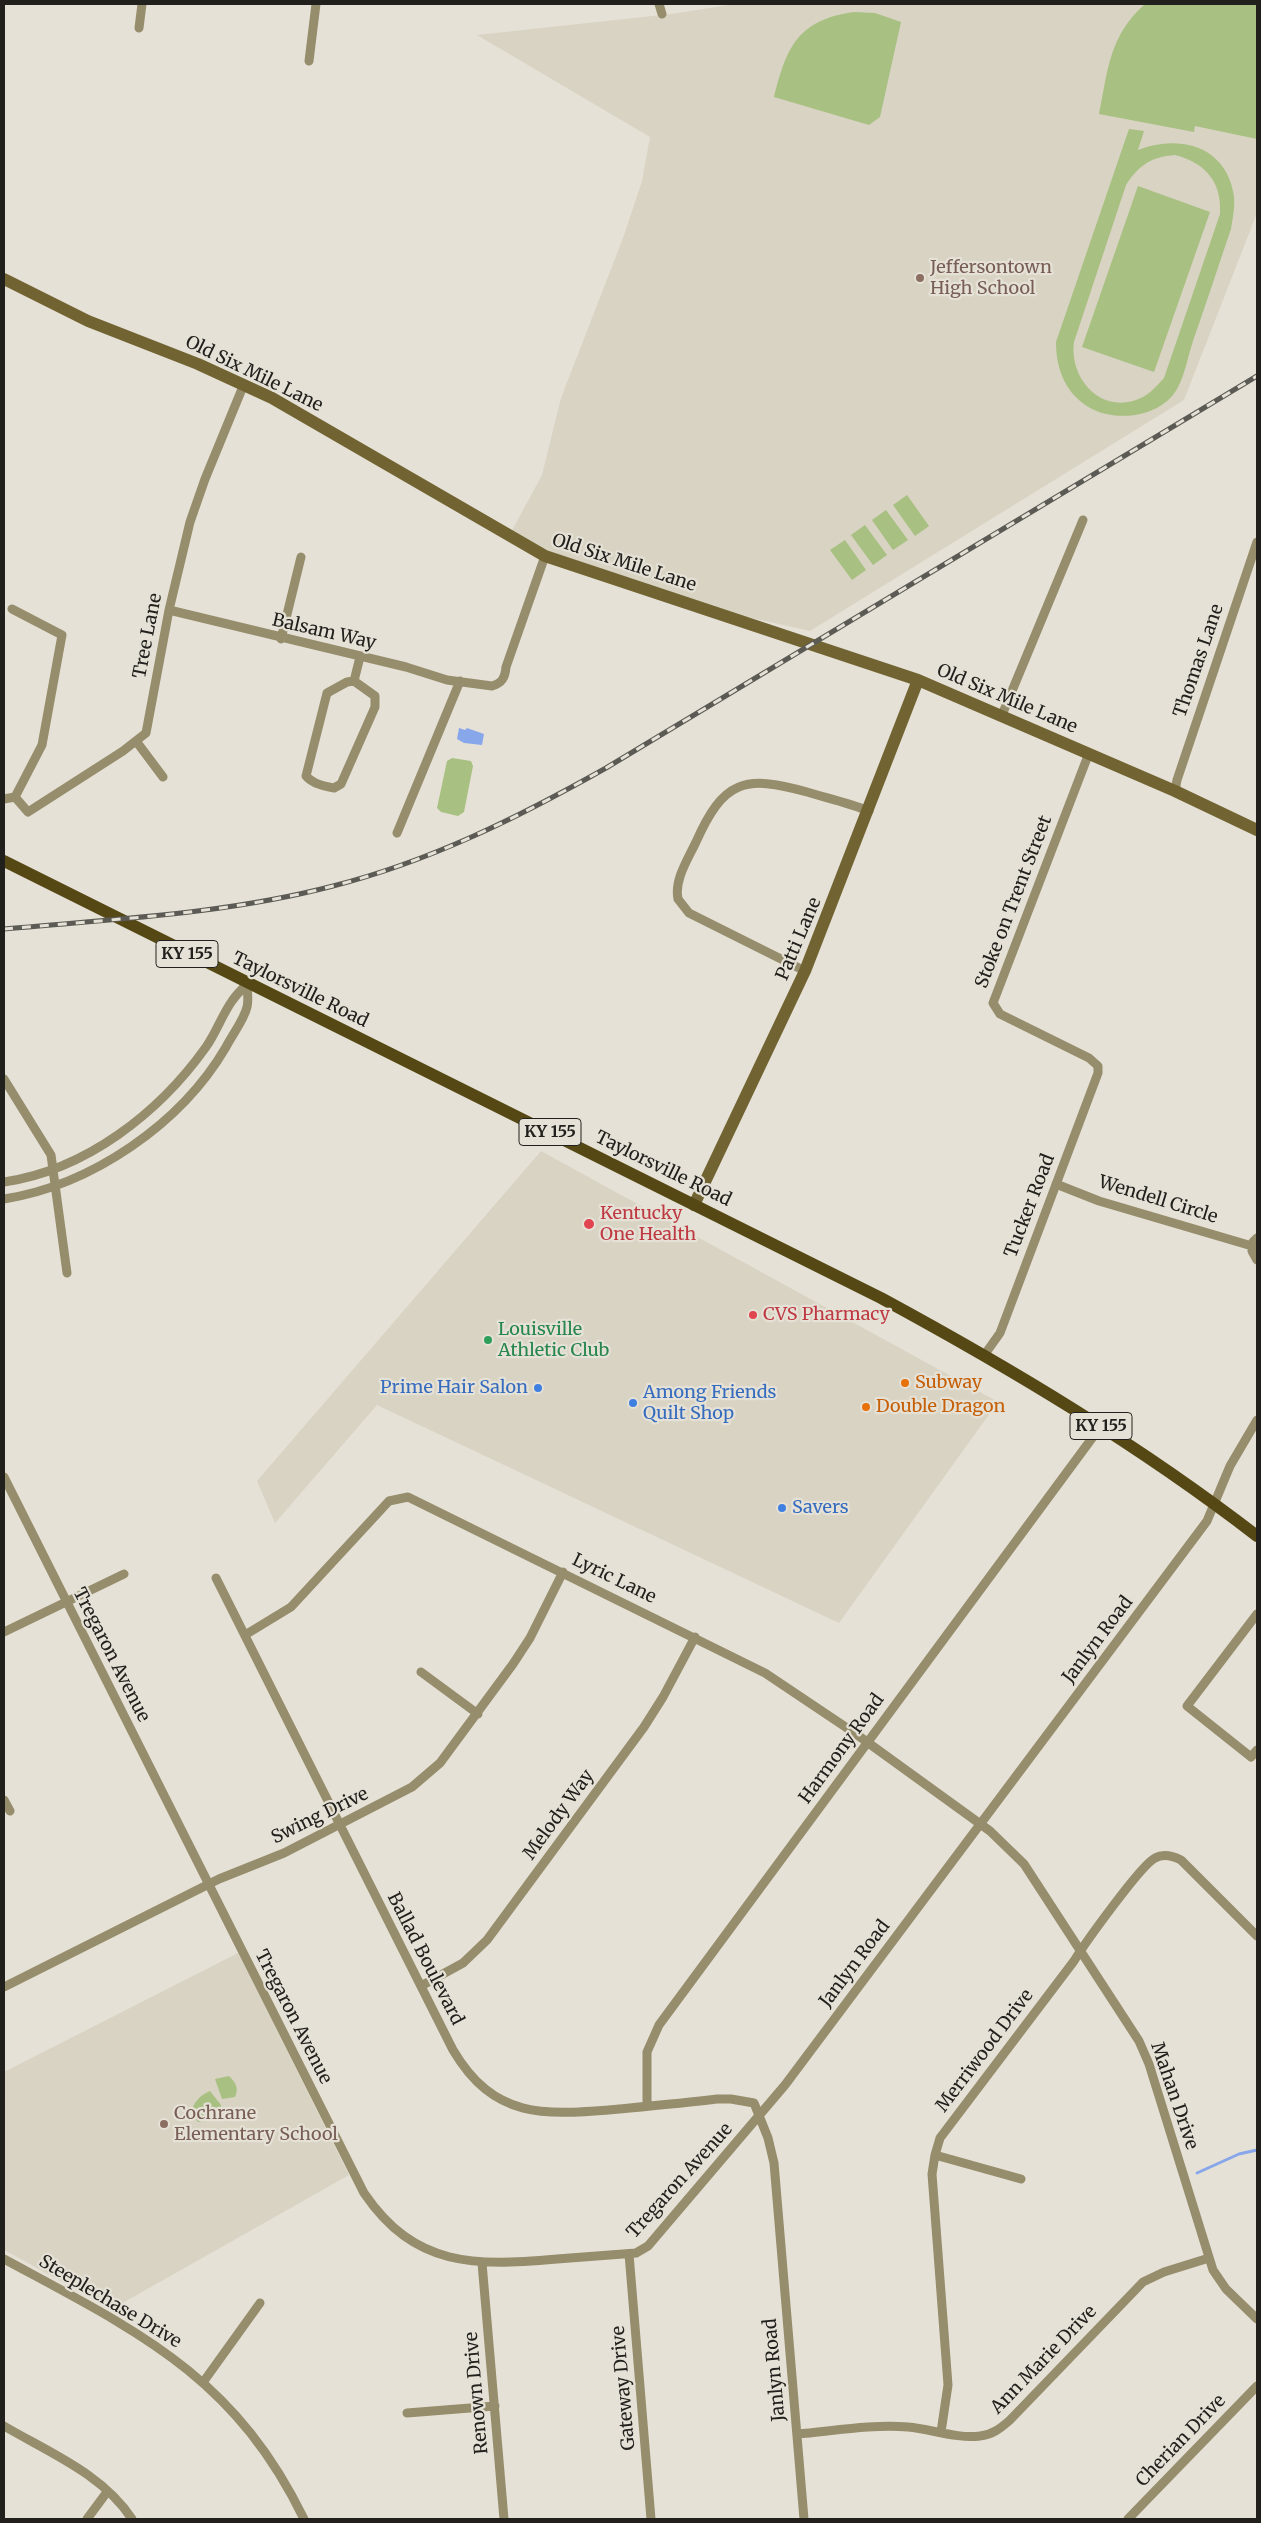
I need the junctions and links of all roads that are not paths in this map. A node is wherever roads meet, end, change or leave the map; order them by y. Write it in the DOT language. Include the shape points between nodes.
graph roads {
  1 [pos="142,4"];
  2 [pos="316,4"];
  3 [pos="659,4"];
  4 [pos="662,14"];
  5 [pos="139,28"];
  6 [pos="310,61"];
  7 [pos="4,280"];
  8 [pos="244,384"];
  9 [pos="1083,520"];
  10 [pos="1257,542"];
  11 [pos="545,556"];
  12 [pos="301,557"];
  13 [pos="12,609"];
  14 [pos="168,610"];
  15 [pos="281,639"];
  16 [pos="360,657"];
  17 [pos="918,680"];
  18 [pos="354,681"];
  19 [pos="460,682"];
  20 [pos="1002,715"];
  21 [pos="136,741"];
  22 [pos="1089,752"];
  23 [pos="163,777"];
  24 [pos="1175,791"];
  25 [pos="15,797"];
  26 [pos="4,799"];
  27 [pos="869,811"];
  28 [pos="1257,830"];
  29 [pos="397,833"];
  30 [pos="4,861"];
  31 [pos="805,971"];
  32 [pos="247,984"];
  33 [pos="1098,1066"];
  34 [pos="4,1079"];
  35 [pos="53,1169"];
  36 [pos="4,1182"];
  37 [pos="1056,1184"];
  38 [pos="56,1187"];
  39 [pos="4,1199"];
  40 [pos="694,1205"];
  41 [pos="1257,1238"];
  42 [pos="1252,1246"];
  43 [pos="1257,1260"];
  44 [pos="67,1273"];
  45 [pos="985,1354"];
  46 [pos="1257,1420"];
  47 [pos="1101,1426"];
  48 [pos="4,1477"];
  49 [pos="1215,1503"];
  50 [pos="1257,1536"];
  51 [pos="563,1572"];
  52 [pos="124,1574"];
  53 [pos="216,1578"];
  54 [pos="66,1602"];
  55 [pos="1257,1614"];
  56 [pos="4,1632"];
  57 [pos="245,1635"];
  58 [pos="695,1637"];
  59 [pos="421,1672"];
  60 [pos="478,1714"];
  61 [pos="867,1742"];
  62 [pos="1257,1750"];
  63 [pos="4,1800"];
  64 [pos="10,1811"];
  65 [pos="980,1824"];
  66 [pos="340,1825"];
  67 [pos="208,1884"];
  68 [pos="1257,1936"];
  69 [pos="1080,1951"];
  70 [pos="421,1986"];
  71 [pos="4,1988"];
  72 [pos="647,2106"];
  73 [pos="759,2116"];
  74 [pos="935,2154"];
  75 [pos="1021,2179"];
  76 [pos="629,2254"];
  77 [pos="1209,2258"];
  78 [pos="4,2259"];
  79 [pos="482,2263"];
  80 [pos="260,2303"];
  81 [pos="1257,2319"];
  82 [pos="204,2381"];
  83 [pos="1257,2386"];
  84 [pos="495,2406"];
  85 [pos="407,2413"];
  86 [pos="4,2426"];
  87 [pos="941,2432"];
  88 [pos="797,2434"];
  89 [pos="107,2492"];
  90 [pos="87,2519"];
  91 [pos="132,2519"];
  92 [pos="304,2519"];
  93 [pos="504,2519"];
  94 [pos="651,2519"];
  95 [pos="804,2519"];
  96 [pos="1128,2519"];
  1 -- 5 [label="street"];
  2 -- 6 [label="street"];
  3 -- 4 [label="street"];
  7 -- 8 [label="street, Old Six Mile Lane" via="88,321"];
  8 -- 11 [label="street, Old Six Mile Lane"];
  8 -- 14 [label="street, Tree Lane" via="190,522"];
  9 -- 20 [label="street"];
  10 -- 24 [label="street, Thomas Lane" via="1205,691"];
  11 -- 17 [label="street, Old Six Mile Lane"];
  11 -- 19 [label="street, Balsam Way" via="503,680 492,686"];
  12 -- 15 [label="street"];
  13 -- 25 [label="street" via="62,635 42,745"];
  14 -- 15 [label="street, Balsam Way"];
  14 -- 21 [label="street, Tree Lane" via="146,733"];
  15 -- 16 [label="street, Balsam Way"];
  16 -- 18 [label="street"];
  16 -- 19 [label="street, Balsam Way"];
  17 -- 20 [label="street, Old Six Mile Lane"];
  17 -- 27 [label="street, Patti Lane"];
  18 -- 18 [label="street" via="327,693 306,776 324,786 334,788 341,784 375,707 375,696"];
  19 -- 29 [label="street"];
  20 -- 22 [label="street, Old Six Mile Lane"];
  21 -- 23 [label="street"];
  21 -- 25 [label="street, Tree Lane" via="28,812"];
  22 -- 24 [label="street, Old Six Mile Lane"];
  22 -- 33 [label="street, Stoke on Trent Street" via="993,1003 1000,1014 1089,1058"];
  24 -- 28 [label="street, Old Six Mile Lane"];
  25 -- 26 [label="street"];
  27 -- 31 [label="street, Patti Lane"];
  27 -- 31 [label="street" via="770,782 740,786 724,796 707,818 678,883 678,899 690,913"];
  30 -- 32 [label="main road, Taylorsville Road / KY 155"];
  31 -- 40 [label="street, Patti Lane"];
  32 -- 35 [label="street" via="232,1000 207,1046 163,1098 108,1141"];
  32 -- 38 [label="street" via="247,1006 217,1061 198,1085 137,1143"];
  32 -- 40 [label="main road, Taylorsville Road / KY 155"];
  33 -- 37 [label="street, Tucker Road" via="1096,1080"];
  34 -- 35 [label="street" via="51,1155"];
  35 -- 36 [label="street"];
  35 -- 38 [label="street"];
  37 -- 42 [label="street, Wendell Circle" via="1099,1201"];
  37 -- 45 [label="street, Tucker Road" via="1000,1333"];
  38 -- 39 [label="street"];
  38 -- 44 [label="street"];
  40 -- 45 [label="main road, Taylorsville Road / KY 155"];
  41 -- 42 [label="street"];
  42 -- 43 [label="street"];
  45 -- 47 [label="main road, Taylorsville Road / KY 155"];
  46 -- 49 [label="street, Janlyn Road" via="1230,1466"];
  47 -- 49 [label="main road, Taylorsville Road / KY 155"];
  47 -- 61 [label="street, Harmony Road"];
  48 -- 54 [label="street, Tregaron Avenue"];
  49 -- 50 [label="main road, Taylorsville Road / KY 155"];
  49 -- 65 [label="street, Janlyn Road" via="1207,1521"];
  51 -- 57 [label="street, Lyric Lane" via="414,1499 399,1497 384,1505 291,1607"];
  51 -- 58 [label="street, Lyric Lane"];
  51 -- 60 [label="street, Swing Drive" via="530,1638"];
  52 -- 54 [label="street"];
  53 -- 57 [label="street, Ballad Boulevard"];
  54 -- 56 [label="street"];
  54 -- 67 [label="street, Tregaron Avenue"];
  55 -- 62 [label="street" via="1187,1706 1251,1757"];
  57 -- 66 [label="street, Ballad Boulevard"];
  58 -- 61 [label="street, Lyric Lane" via="765,1673"];
  58 -- 70 [label="street, Melody Way" via="644,1727 487,1940 463,1962"];
  59 -- 60 [label="street"];
  60 -- 66 [label="street, Swing Drive" via="430,1773 412,1787"];
  61 -- 65 [label="street, Lyric Lane"];
  61 -- 72 [label="street, Harmony Road" via="660,2025 647,2052"];
  63 -- 64 [label="street"];
  65 -- 69 [label="street, Mahan Drive" via="1024,1864"];
  65 -- 73 [label="street, Janlyn Road"];
  66 -- 67 [label="street, Swing Drive" via="265,1862"];
  66 -- 70 [label="street, Ballad Boulevard"];
  67 -- 71 [label="street, Swing Drive"];
  67 -- 79 [label="street, Tregaron Avenue" via="372,2204 397,2230 432,2251 466,2262"];
  68 -- 69 [label="street, Merriwood Drive" via="1188,1866 1174,1857 1161,1856 1141,1870"];
  69 -- 74 [label="street, Merriwood Drive" via="940,2138"];
  69 -- 77 [label="street, Mahan Drive" via="1142,2049"];
  70 -- 72 [label="street, Ballad Boulevard" via="462,2066 500,2099 528,2110 554,2114"];
  72 -- 73 [label="street, Ballad Boulevard" via="731,2099 754,2103"];
  73 -- 76 [label="street, Tregaron Avenue" via="648,2246"];
  73 -- 88 [label="street, Janlyn Road" via="774,2163"];
  74 -- 75 [label="street"];
  74 -- 87 [label="street, Merriwood Drive" via="932,2174 948,2385"];
  76 -- 79 [label="street, Tregaron Avenue"];
  76 -- 94 [label="street, Gateway Drive"];
  77 -- 81 [label="street, Mahan Drive" via="1226,2289"];
  77 -- 87 [label="street, Ann Marie Drive" via="1143,2282 999,2429 978,2437"];
  78 -- 82 [label="street, Steeplechase Drive" via="148,2339"];
  79 -- 84 [label="street, Renown Drive"];
  80 -- 82 [label="street"];
  82 -- 92 [label="street, Steeplechase Drive" via="236,2414 268,2455 290,2489"];
  83 -- 96 [label="street, Cherian Drive"];
  84 -- 85 [label="street"];
  84 -- 93 [label="street, Renown Drive"];
  86 -- 89 [label="street" via="58,2456"];
  87 -- 88 [label="street, Ann Marie Drive" via="888,2426"];
  88 -- 95 [label="street, Janlyn Road"];
  89 -- 90 [label="street"];
  89 -- 91 [label="street"];
}
